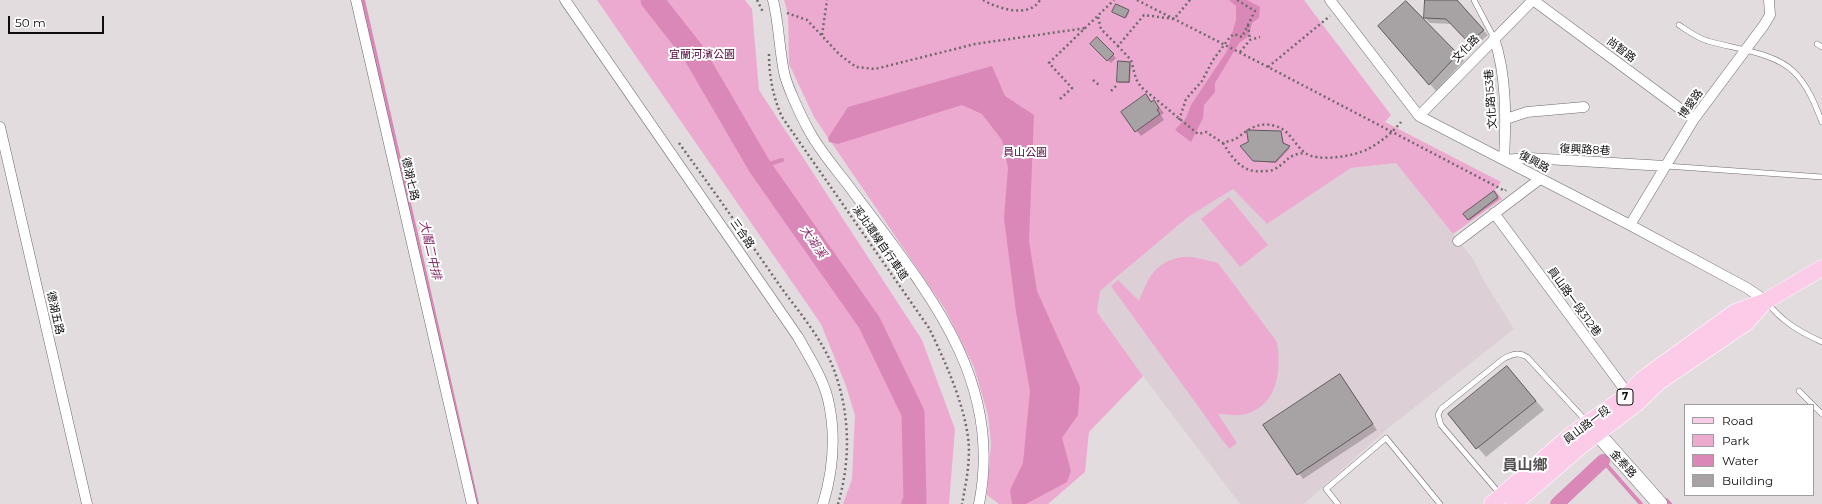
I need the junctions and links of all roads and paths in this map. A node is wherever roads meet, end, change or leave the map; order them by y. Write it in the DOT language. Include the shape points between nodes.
graph roads {
  1 [pos="356,0"];
  2 [pos="565,0"];
  3 [pos="757,0"];
  4 [pos="773,0"];
  5 [pos="827,0"];
  6 [pos="983,0"];
  7 [pos="1040,0"];
  8 [pos="1114,0"];
  9 [pos="1137,0"];
  10 [pos="1190,0"];
  11 [pos="1237,0"];
  12 [pos="1330,0"];
  13 [pos="1474,0"];
  14 [pos="1533,0"];
  15 [pos="1768,0"];
  16 [pos="784,9"];
  17 [pos="1338,9"];
  18 [pos="1098,16"];
  19 [pos="766,17"];
  20 [pos="1174,19"];
  21 [pos="1679,24"];
  22 [pos="1248,25"];
  23 [pos="1086,28"];
  24 [pos="822,36"];
  25 [pos="1260,37"];
  26 [pos="1494,38"];
  27 [pos="1250,40"];
  28 [pos="1225,45"];
  29 [pos="1118,46"];
  30 [pos="769,50"];
  31 [pos="1745,51"];
  32 [pos="1239,52"];
  33 [pos="1268,67"];
  34 [pos="1093,80"];
  35 [pos="1100,86"];
  36 [pos="1117,86"];
  37 [pos="1110,92"];
  38 [pos="1060,99"];
  39 [pos="1584,107"];
  40 [pos="1419,116"];
  41 [pos="1506,119"];
  42 [pos="1694,119"];
  43 [pos="1179,120"];
  44 [pos="1401,122"];
  45 [pos="1822,122"];
  46 [pos="0,127"];
  47 [pos="1392,132"];
  48 [pos="1223,143"];
  49 [pos="1305,153"];
  50 [pos="1504,160"];
  51 [pos="1665,166"];
  52 [pos="1822,177"];
  53 [pos="1540,179"];
  54 [pos="1526,190"];
  55 [pos="1494,213"];
  56 [pos="1630,225"];
  57 [pos="1458,241"];
  58 [pos="1822,268"];
  59 [pos="1766,301"];
  60 [pos="1822,342"];
  61 [pos="1800,391"];
  62 [pos="1632,400"];
  63 [pos="1812,404"];
  64 [pos="1814,406"];
  65 [pos="1822,414"];
  66 [pos="1592,428"];
  67 [pos="1502,501"];
  68 [pos="87,504"];
  69 [pos="472,504"];
  70 [pos="824,504"];
  71 [pos="962,504"];
  72 [pos="979,504"];
  73 [pos="1338,504"];
  74 [pos="1440,504"];
  75 [pos="1660,504"];
  1 -- 69 [label="street, 德湖七路"];
  2 -- 70 [label="street, 三合路" via="798,337 817,372 829,403 834,454"];
  3 -- 19 [label="path"];
  4 -- 72 [label="street" via="784,74 807,128 929,295 957,342 971,378 982,420 984,459"];
  5 -- 24 [label="path"];
  6 -- 7 [label="path" via="1012,11 1027,9"];
  8 -- 18 [label="path"];
  9 -- 20 [label="path"];
  10 -- 20 [label="path"];
  11 -- 22 [label="path" via="1255,11"];
  12 -- 17 [label="street, 復興路"];
  13 -- 26 [label="lane"];
  14 -- 26 [label="street, 文化路"];
  14 -- 42 [label="street, 尚智路"];
  15 -- 31 [label="street, 博愛路" via="1770,15"];
  16 -- 24 [label="path" via="788,14 807,20"];
  17 -- 33 [label="path"];
  17 -- 40 [label="street, 復興路"];
  18 -- 23 [label="path"];
  18 -- 29 [label="path" via="1101,29"];
  20 -- 28 [label="path"];
  20 -- 29 [label="path" via="1144,15"];
  21 -- 31 [label="lane" via="1707,41"];
  22 -- 27 [label="path"];
  22 -- 28 [label="path" via="1242,37 1234,34"];
  23 -- 24 [label="path" via="975,44 875,69 856,67"];
  23 -- 38 [label="path" via="1049,63 1072,88"];
  25 -- 27 [label="path"];
  26 -- 40 [label="street, 文化路"];
  26 -- 41 [label="street, 文化路153巷" via="1500,54"];
  27 -- 32 [label="path"];
  28 -- 32 [label="path"];
  28 -- 43 [label="path" via="1213,60 1202,81 1186,99"];
  29 -- 43 [label="path" via="1131,60 1141,87"];
  30 -- 71 [label="path, 溪北環線自行車道" via="774,99 782,117 929,328 940,352 959,401 968,438 968,464"];
  31 -- 42 [label="street, 博愛路"];
  31 -- 45 [label="lane" via="1775,60 1794,71 1812,95"];
  32 -- 33 [label="path"];
  33 -- 47 [label="path"];
  34 -- 35 [label="path"];
  36 -- 37 [label="path"];
  39 -- 41 [label="street" via="1527,112"];
  40 -- 50 [label="street, 復興路"];
  41 -- 50 [label="street, 文化路153巷"];
  42 -- 51 [label="street, 博愛路"];
  43 -- 48 [label="path" via="1198,134 1206,132"];
  44 -- 47 [label="path"];
  46 -- 68 [label="street, 德湖五路"];
  47 -- 49 [label="path" via="1367,150 1326,159"];
  47 -- 54 [label="path" via="1505,191 1514,184"];
  48 -- 49 [label="path" via="1236,139 1256,125 1275,125 1285,130"];
  48 -- 49 [label="path" via="1233,160 1248,170 1258,172 1272,170 1295,154"];
  50 -- 51 [label="street, 復興路8巷" via="1529,158"];
  50 -- 53 [label="street, 復興路"];
  51 -- 52 [label="lane"];
  51 -- 56 [label="street, 博愛路"];
  53 -- 54 [label="street"];
  53 -- 56 [label="street, 復興路"];
  54 -- 55 [label="street"];
  55 -- 57 [label="street"];
  55 -- 62 [label="street, 員山路一段312巷"];
  56 -- 59 [label="street, 復興路" via="1747,288"];
  58 -- 59 [label="main road, 員山路一段 / 7"];
  59 -- 60 [label="lane" via="1777,316"];
  59 -- 62 [label="main road, 員山路一段 / 7" via="1735,312 1640,381"];
  61 -- 63 [label="lane"];
  62 -- 66 [label="main road, 員山路一段 / 7"];
  64 -- 65 [label="lane"];
  66 -- 67 [label="main road, 員山路一段 / 7"];
  66 -- 67 [label="lane" via="1527,357 1519,354 1503,359 1441,409 1438,415 1441,425"];
  66 -- 75 [label="street, 金泰路"];
  73 -- 74 [label="lane" via="1326,489 1386,438"];
}
